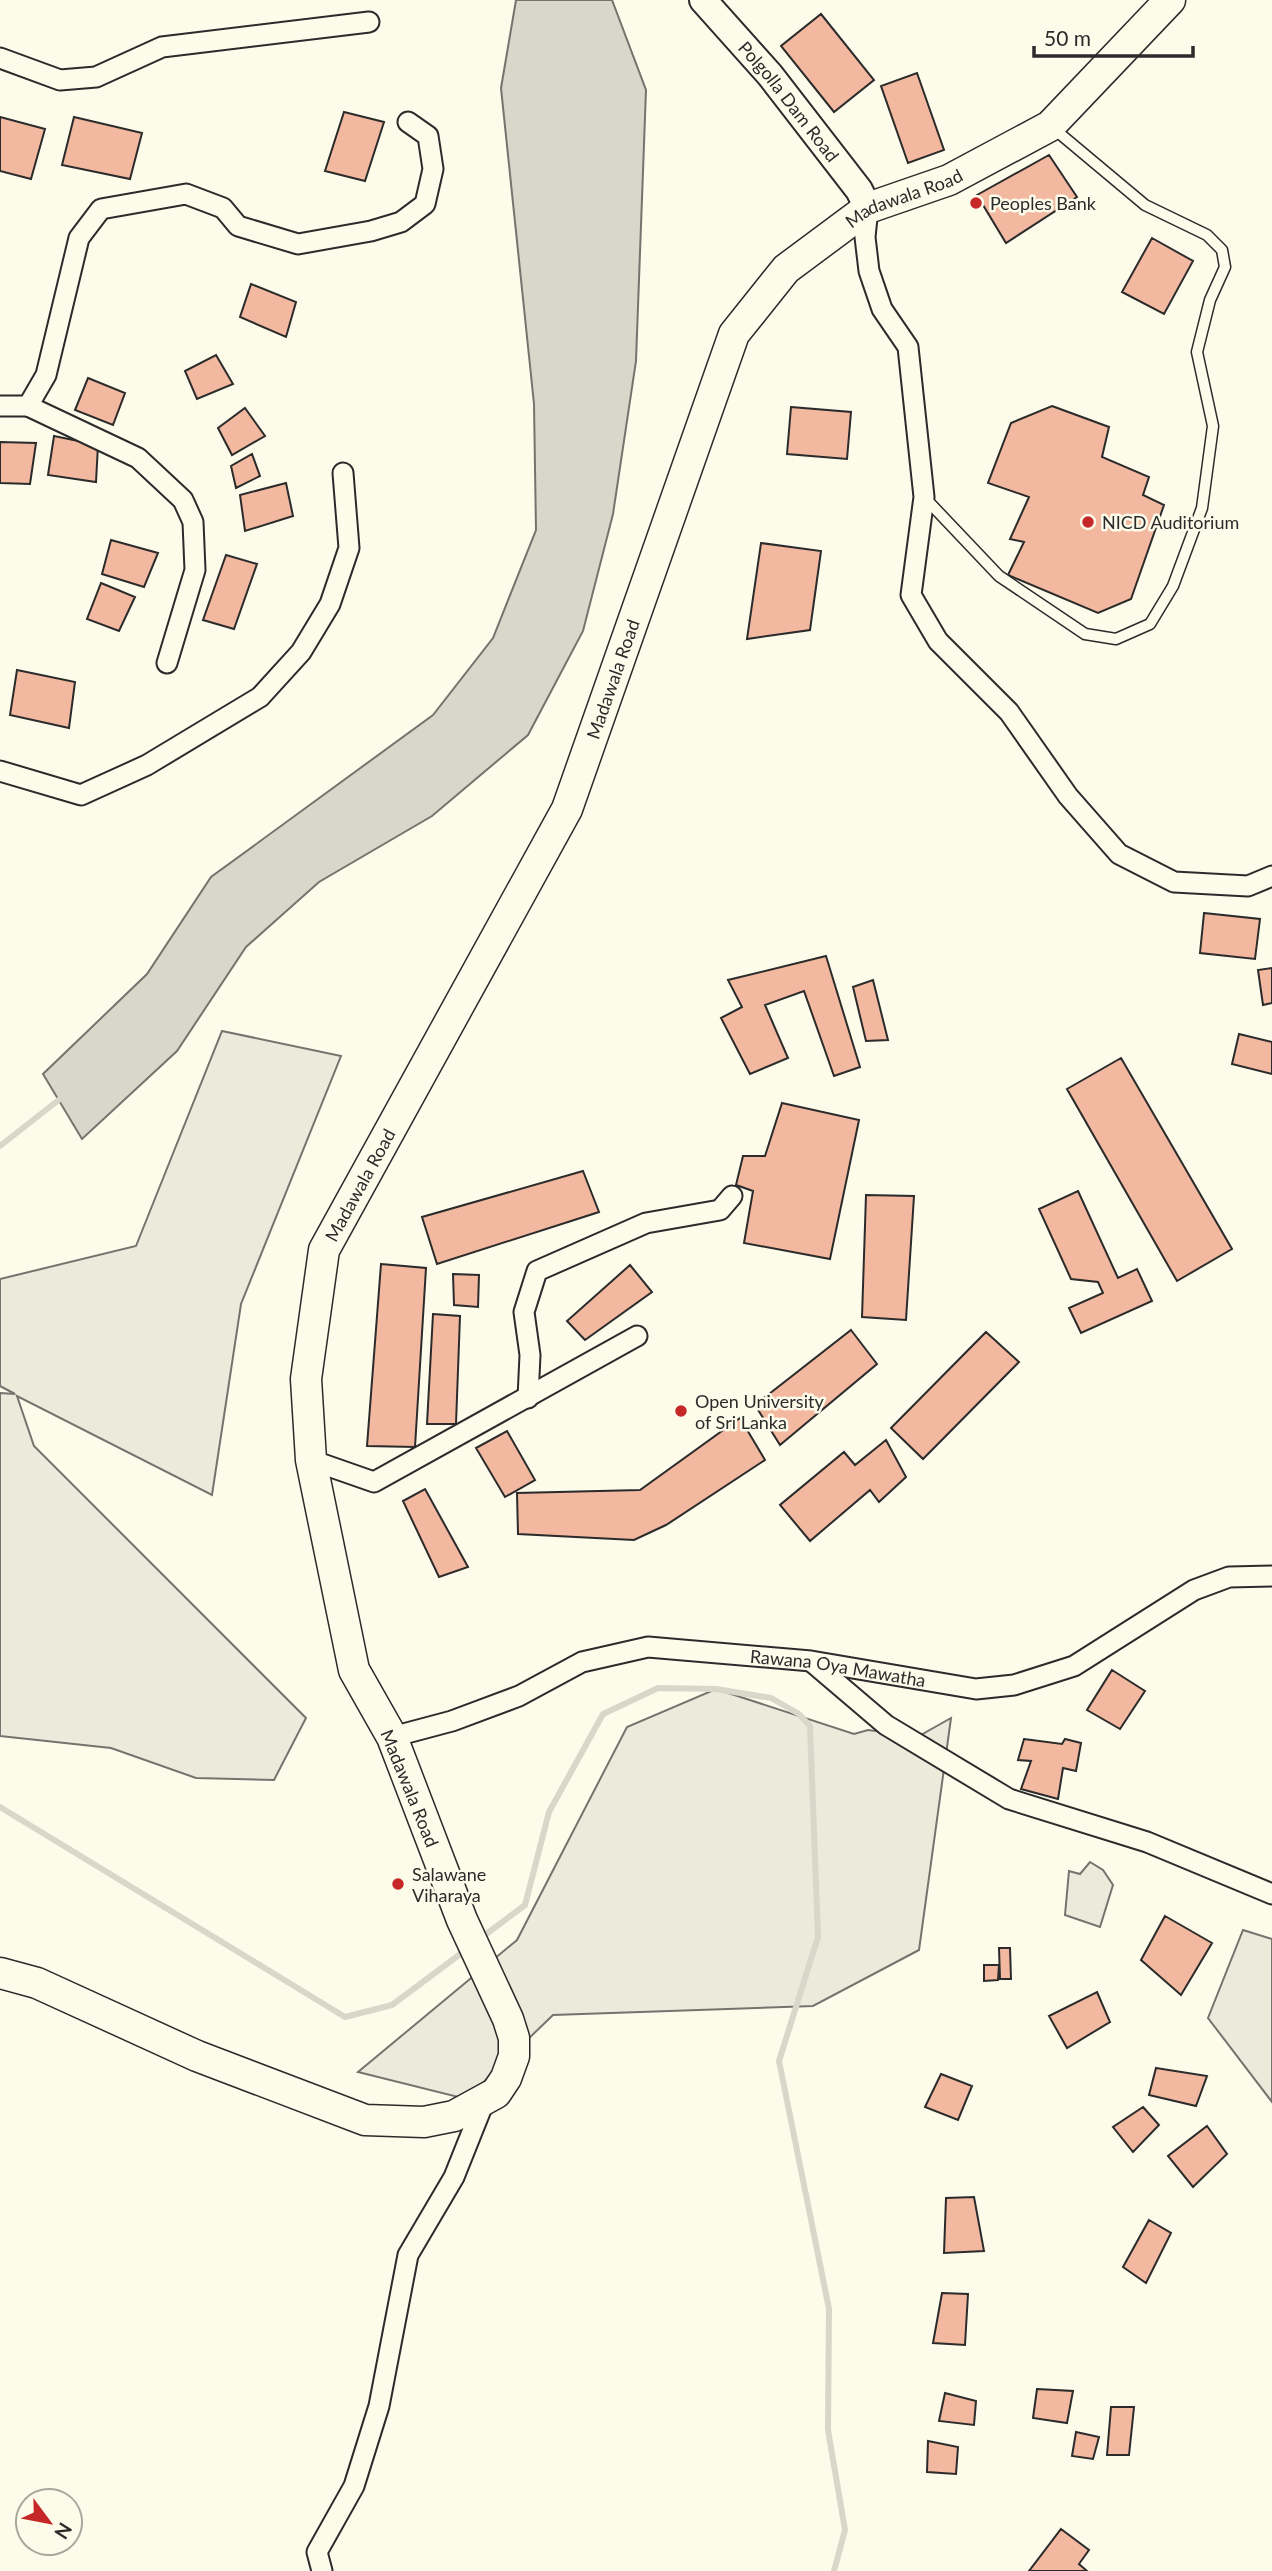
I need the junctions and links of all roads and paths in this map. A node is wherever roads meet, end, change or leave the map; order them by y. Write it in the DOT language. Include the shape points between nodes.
graph roads {
  1 [pos="703,0"];
  2 [pos="1170,0"];
  3 [pos="369,22"];
  4 [pos="0,58"];
  5 [pos="408,122"];
  6 [pos="1050,126"];
  7 [pos="868,208"];
  8 [pos="0,406"];
  9 [pos="28,406"];
  10 [pos="343,473"];
  11 [pos="924,497"];
  12 [pos="167,663"];
  13 [pos="0,771"];
  14 [pos="1272,876"];
  15 [pos="732,1196"];
  16 [pos="637,1336"];
  17 [pos="528,1398"];
  18 [pos="312,1461"];
  19 [pos="1272,1576"];
  20 [pos="811,1661"];
  21 [pos="392,1737"];
  22 [pos="1272,1894"];
  23 [pos="0,1973"];
  24 [pos="484,2102"];
  25 [pos="322,2571"];
  1 -- 7 [label="main road, Polgolla Dam Road" via="770,75"];
  2 -- 6 [label="main road, Madawala Road"];
  3 -- 4 [label="street" via="162,47 96,77 60,80"];
  5 -- 9 [label="street" via="428,136 433,169 425,205 401,222 371,231 298,244 238,226 223,208 186,194 101,209 79,238 46,375"];
  6 -- 7 [label="main road, Madawala Road" via="949,180"];
  6 -- 11 [label="lane" via="1145,205 1207,235 1222,250 1224,267 1197,352 1213,426 1202,508 1173,586 1150,624 1116,639 1085,635 999,576"];
  7 -- 11 [label="street" via="869,271 882,309 908,347"];
  7 -- 18 [label="main road, Madawala Road" via="786,269 734,334 567,809 324,1250 306,1379"];
  8 -- 9 [label="street"];
  9 -- 12 [label="street" via="138,458 183,500 193,522 194,570"];
  10 -- 13 [label="street" via="349,548 330,604 301,652 260,696 146,765 81,795"];
  11 -- 14 [label="street" via="911,595 938,640 1009,712 1068,796 1119,854 1174,883 1248,886"];
  15 -- 17 [label="street" via="720,1210 646,1223 537,1271 524,1312 530,1355"];
  16 -- 17 [label="street"];
  17 -- 18 [label="street" via="374,1482"];
  18 -- 21 [label="main road, Madawala Road" via="354,1670"];
  19 -- 20 [label="street, Rawana Oya Mawatha" via="1229,1577 1194,1590 1074,1666 1014,1685 976,1689"];
  20 -- 21 [label="street, Rawana Oya Mawatha" via="648,1647 582,1662 519,1696"];
  20 -- 22 [label="street" via="886,1725 1009,1799 1147,1842"];
  21 -- 24 [label="main road, Madawala Road" via="462,1920 511,2029 514,2056 506,2078"];
  23 -- 24 [label="main road, Madawala Road" via="37,1983 197,2056 365,2120 424,2122 454,2116"];
  24 -- 25 [label="street" via="454,2177 408,2255 379,2406 354,2486 317,2552"];
}
